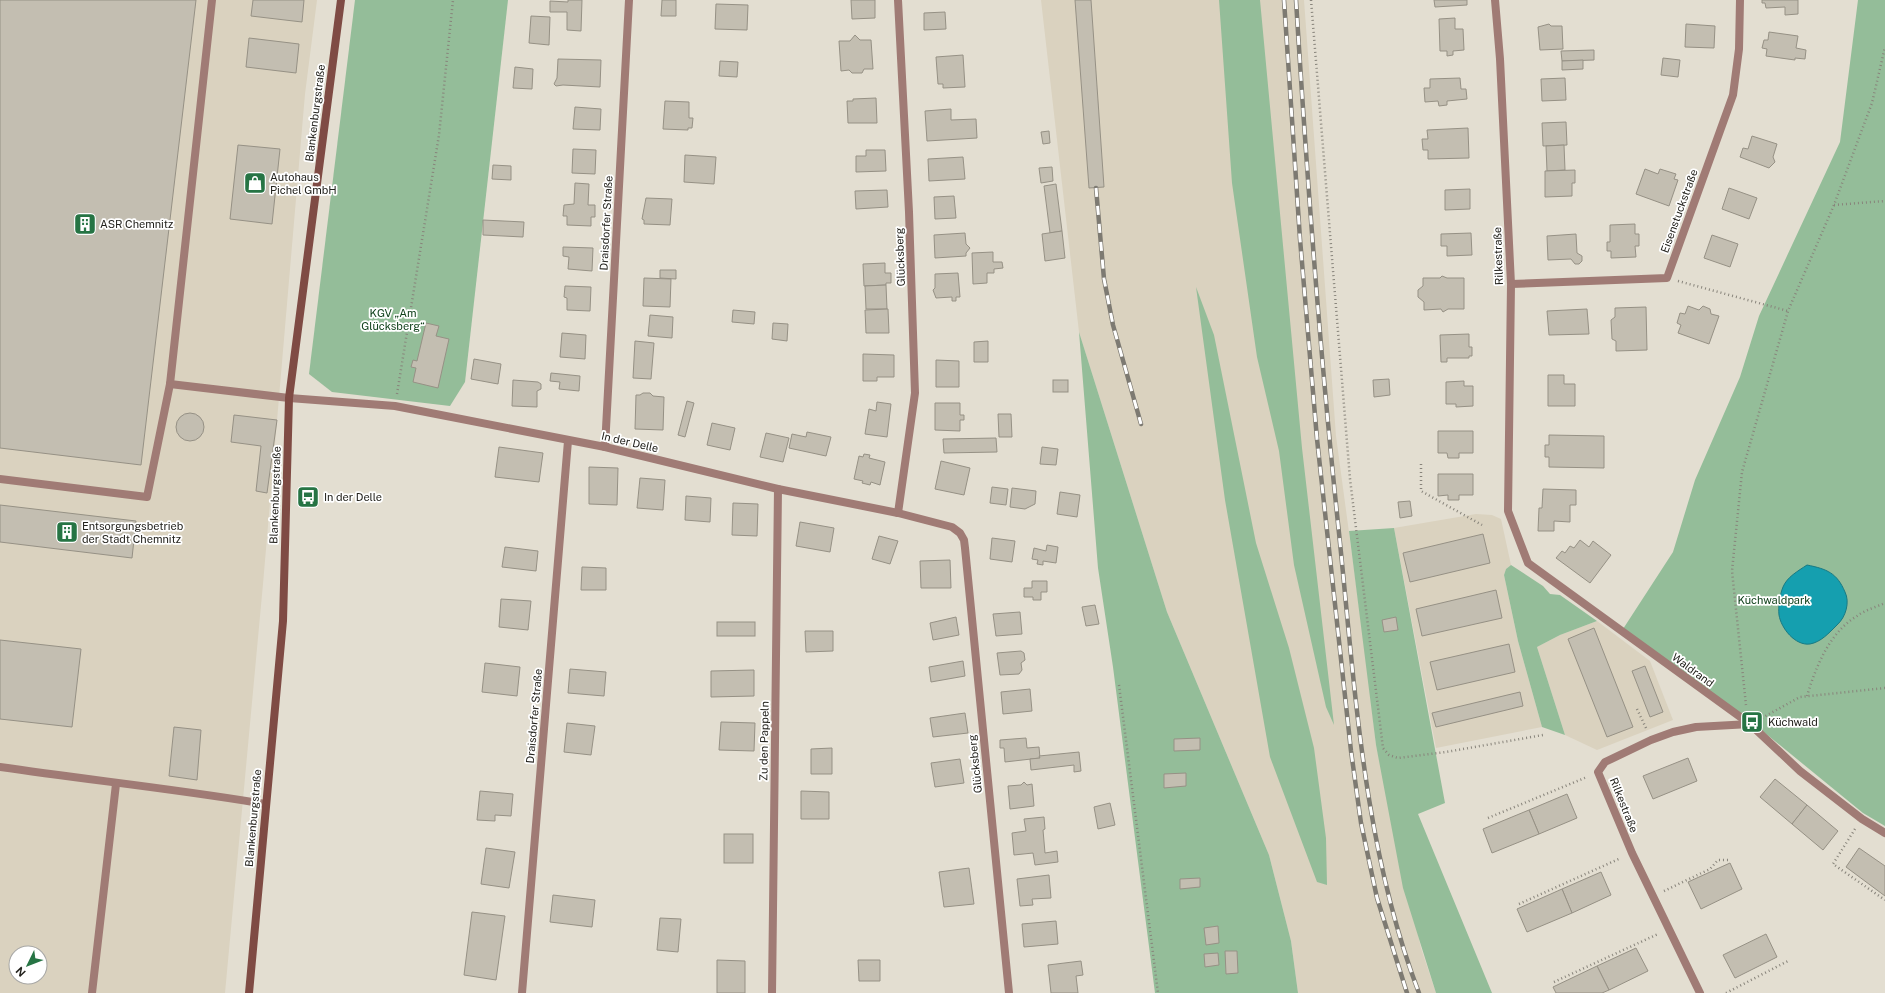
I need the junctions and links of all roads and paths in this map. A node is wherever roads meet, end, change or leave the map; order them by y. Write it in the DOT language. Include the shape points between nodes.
graph roads {
  1 [pos="212,0"];
  2 [pos="341,0"];
  3 [pos="453,0"];
  4 [pos="629,0"];
  5 [pos="898,0"];
  6 [pos="1311,0"];
  7 [pos="1495,0"];
  8 [pos="1740,0"];
  9 [pos="1885,47"];
  10 [pos="1885,201"];
  11 [pos="1834,205"];
  12 [pos="1667,278"];
  13 [pos="1511,284"];
  14 [pos="1788,311"];
  15 [pos="170,384"];
  16 [pos="289,398"];
  17 [pos="395,406"];
  18 [pos="568,441"];
  19 [pos="605,447"];
  20 [pos="1421,464"];
  21 [pos="0,479"];
  22 [pos="778,489"];
  23 [pos="1508,511"];
  24 [pos="898,513"];
  25 [pos="1482,525"];
  26 [pos="960,533"];
  27 [pos="1885,603"];
  28 [pos="1119,685"];
  29 [pos="1885,688"];
  30 [pos="1807,696"];
  31 [pos="1637,708"];
  32 [pos="1644,724"];
  33 [pos="1750,724"];
  34 [pos="1544,735"];
  35 [pos="0,767"];
  36 [pos="1598,772"];
  37 [pos="116,784"];
  38 [pos="266,804"];
  39 [pos="1488,818"];
  40 [pos="1862,819"];
  41 [pos="1885,833"];
  42 [pos="1632,853"];
  43 [pos="1730,860"];
  44 [pos="1652,896"];
  45 [pos="1885,900"];
  46 [pos="1519,904"];
  47 [pos="1668,929"];
  48 [pos="1788,961"];
  49 [pos="1554,982"];
  50 [pos="92,993"];
  51 [pos="249,993"];
  52 [pos="522,993"];
  53 [pos="772,993"];
  54 [pos="1009,993"];
  55 [pos="1158,993"];
  56 [pos="1700,993"];
  57 [pos="1726,993"];
  1 -- 15 [label="street"];
  2 -- 16 [label="main road, Blankenburgstraße"];
  3 -- 17 [label="path" via="439,135"];
  4 -- 19 [label="street, Draisdorfer Straße"];
  5 -- 24 [label="street, Glücksberg" via="916,394"];
  6 -- 34 [label="path" via="1351,487 1383,748 1389,755 1398,758"];
  7 -- 13 [label="street, Rilkestraße"];
  8 -- 12 [label="street, Eisenstuckstraße" via="1739,49 1733,95"];
  9 -- 11 [label="path" via="1872,103"];
  10 -- 11 [label="path"];
  11 -- 14 [label="path"];
  12 -- 13 [label="street"];
  12 -- 14 [label="path"];
  13 -- 23 [label="street, Rilkestraße"];
  14 -- 33 [label="path" via="1742,472 1732,570"];
  15 -- 16 [label="street, In der Delle"];
  15 -- 21 [label="street" via="147,497"];
  16 -- 17 [label="street, In der Delle"];
  16 -- 38 [label="main road, Blankenburgstraße" via="283,621"];
  17 -- 18 [label="street, In der Delle"];
  18 -- 19 [label="street, In der Delle"];
  18 -- 52 [label="street, Draisdorfer Straße"];
  19 -- 22 [label="street, In der Delle"];
  20 -- 25 [label="path" via="1421,491"];
  22 -- 24 [label="street, In der Delle"];
  22 -- 53 [label="street, Zu den Pappeln"];
  23 -- 33 [label="street, Waldrand" via="1528,563"];
  24 -- 26 [label="street, In der Delle" via="952,527"];
  26 -- 54 [label="street, Glücksberg" via="965,548"];
  27 -- 30 [label="path" via="1857,616 1835,634"];
  28 -- 55 [label="path"];
  29 -- 30 [label="path"];
  30 -- 33 [label="path" via="1800,697"];
  31 -- 32 [label="path"];
  33 -- 36 [label="street, Rilkestraße" via="1696,727 1673,732 1605,762"];
  33 -- 40 [label="street, Waldrand" via="1800,771"];
  35 -- 37 [label="street"];
  36 -- 39 [label="path"];
  36 -- 42 [label="street, Rilkestraße"];
  37 -- 38 [label="street" via="196,792"];
  37 -- 50 [label="street"];
  38 -- 51 [label="main road, Blankenburgstraße"];
  40 -- 41 [label="street, Waldrand"];
  40 -- 45 [label="path" via="1833,864"];
  42 -- 44 [label="street, Rilkestraße"];
  42 -- 46 [label="path"];
  43 -- 44 [label="path" via="1718,860 1710,869"];
  44 -- 47 [label="street, Rilkestraße"];
  47 -- 49 [label="path"];
  47 -- 56 [label="street, Rilkestraße"];
  48 -- 57 [label="path"];
}
